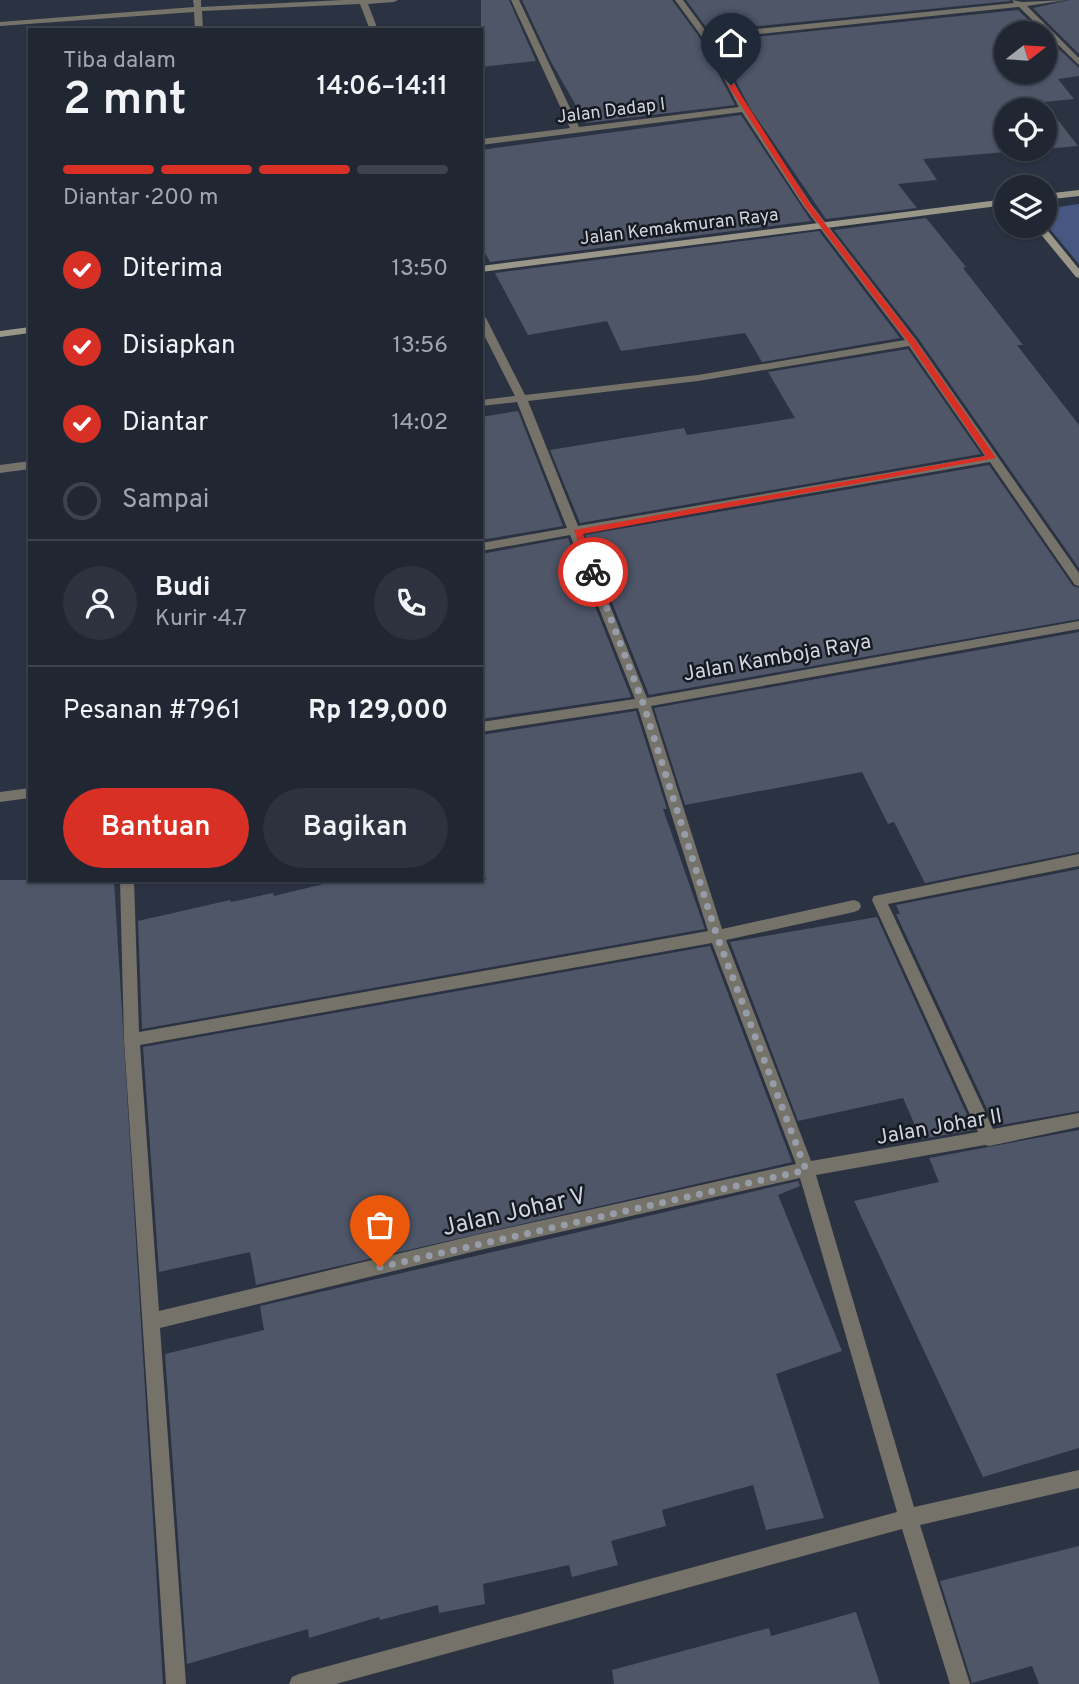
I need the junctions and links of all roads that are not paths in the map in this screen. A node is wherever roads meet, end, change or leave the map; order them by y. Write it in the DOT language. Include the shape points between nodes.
graph roads {
  1 [pos="394,0"];
  2 [pos="514,0"];
  3 [pos="679,0"];
  4 [pos="1063,0"];
  5 [pos="1018,2"];
  6 [pos="364,4"];
  7 [pos="198,5"];
  8 [pos="0,24"];
  9 [pos="200,28"];
  10 [pos="373,28"];
  11 [pos="706,37"];
  12 [pos="1079,64"];
  13 [pos="744,109"];
  14 [pos="576,131"];
  15 [pos="483,142"];
  16 [pos="1079,193"];
  17 [pos="1057,196"];
  18 [pos="994,204"];
  19 [pos="824,225"];
  20 [pos="1049,238"];
  21 [pos="483,269"];
  22 [pos="1079,275"];
  23 [pos="483,322"];
  24 [pos="28,330"];
  25 [pos="0,334"];
  26 [pos="912,342"];
  27 [pos="521,398"];
  28 [pos="483,403"];
  29 [pos="992,458"];
  30 [pos="28,465"];
  31 [pos="0,469"];
  32 [pos="578,532"];
  33 [pos="483,547"];
  34 [pos="1079,582"];
  35 [pos="1079,625"];
  36 [pos="643,703"];
  37 [pos="483,727"];
  38 [pos="28,793"];
  39 [pos="0,797"];
  40 [pos="1079,860"];
  41 [pos="127,882"];
  42 [pos="854,906"];
  43 [pos="717,936"];
  44 [pos="132,1040"];
  45 [pos="1079,1120"];
  46 [pos="989,1139"];
  47 [pos="806,1170"];
  48 [pos="151,1322"];
  49 [pos="1079,1479"];
  50 [pos="908,1518"];
  51 [pos="176,1684"];
  52 [pos="299,1684"];
  53 [pos="960,1684"];
  1 -- 6 [label="street"];
  2 -- 14 [label="street"];
  3 -- 11 [label="street"];
  4 -- 5 [label="street"];
  5 -- 11 [label="street"];
  5 -- 12 [label="street"];
  6 -- 7 [label="street"];
  6 -- 10 [label="street"];
  7 -- 8 [label="street"];
  7 -- 9 [label="street"];
  11 -- 13 [label="street"];
  13 -- 14 [label="street, Jalan Dadap I"];
  13 -- 19 [label="street"];
  14 -- 15 [label="street, Jalan Dadap I"];
  16 -- 17 [label="main road"];
  18 -- 19 [label="main road, Jalan Kemakmuran Raya"];
  19 -- 21 [label="main road, Jalan Kemakmuran Raya"];
  19 -- 26 [label="street"];
  20 -- 22 [label="main road"];
  23 -- 27 [label="street"];
  24 -- 25 [label="main road"];
  26 -- 27 [label="street" via="698,378"];
  26 -- 29 [label="street"];
  27 -- 28 [label="street"];
  27 -- 32 [label="street"];
  29 -- 32 [label="street"];
  29 -- 34 [label="street"];
  30 -- 31 [label="street"];
  32 -- 33 [label="street"];
  32 -- 36 [label="street"];
  35 -- 36 [label="street, Jalan Kamboja Raya"];
  36 -- 37 [label="street, Jalan Kamboja Raya"];
  36 -- 43 [label="street"];
  38 -- 39 [label="street"];
  40 -- 46 [label="street" via="879,900"];
  41 -- 44 [label="street"];
  42 -- 43 [label="street"];
  43 -- 44 [label="street"];
  43 -- 47 [label="street"];
  44 -- 48 [label="street"];
  45 -- 46 [label="street, Jalan Johar II"];
  46 -- 47 [label="street, Jalan Johar II"];
  47 -- 48 [label="street, Jalan Johar V"];
  47 -- 50 [label="street"];
  48 -- 51 [label="street"];
  49 -- 50 [label="street"];
  50 -- 52 [label="street"];
  50 -- 53 [label="street"];
}
